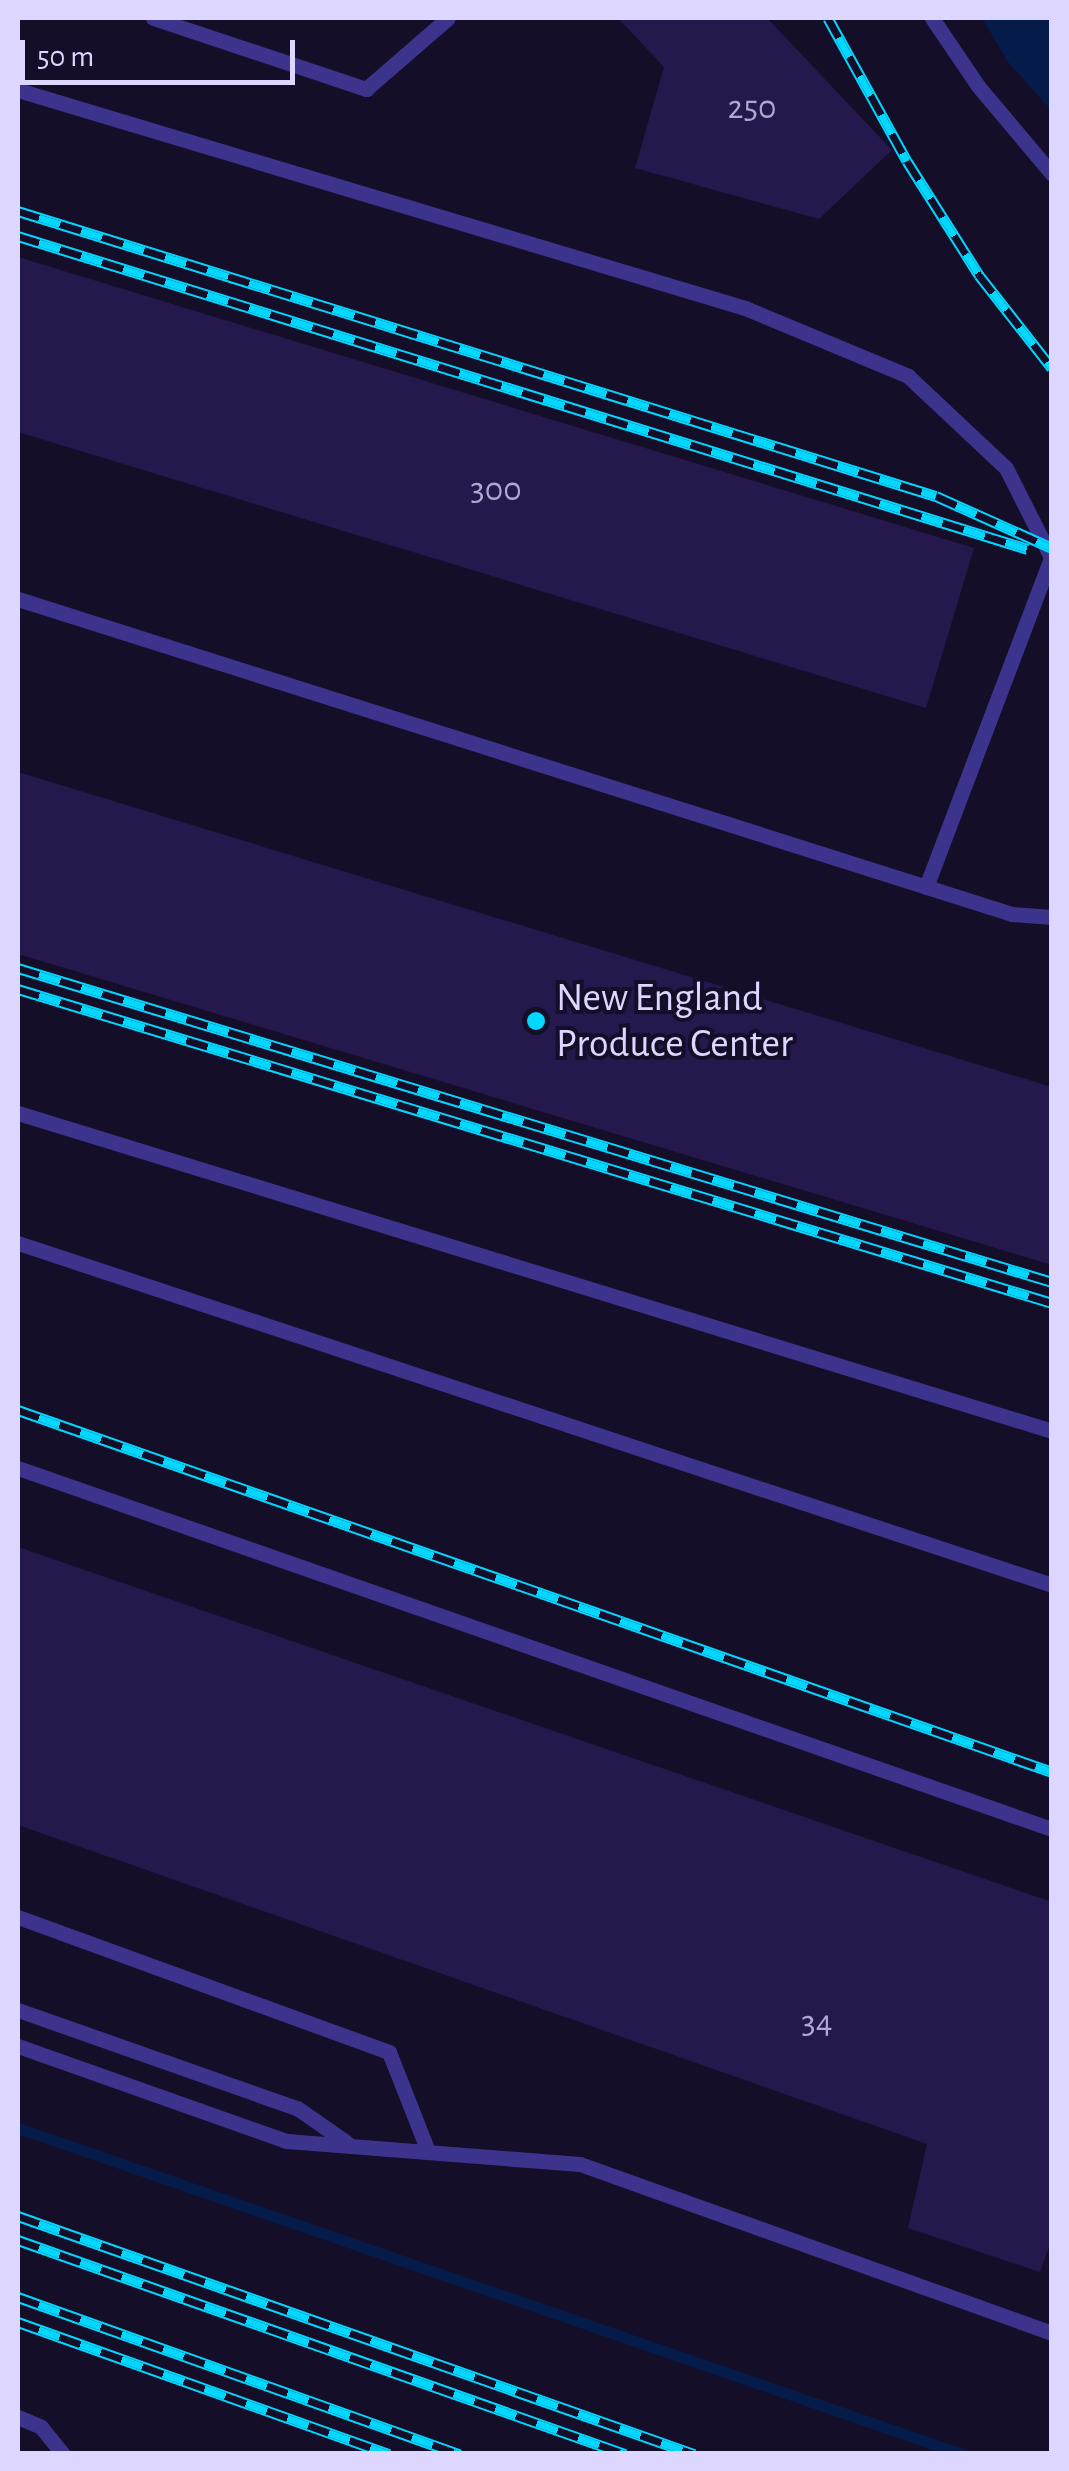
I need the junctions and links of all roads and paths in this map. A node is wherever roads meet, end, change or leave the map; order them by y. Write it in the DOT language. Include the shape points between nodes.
graph roads {
  1 [pos="153,18"];
  2 [pos="448,18"];
  3 [pos="932,18"];
  4 [pos="18,90"];
  5 [pos="1052,174"];
  6 [pos="1051,559"];
  7 [pos="18,598"];
  8 [pos="926,887"];
  9 [pos="1052,917"];
  10 [pos="18,1113"];
  11 [pos="18,1243"];
  12 [pos="1052,1431"];
  13 [pos="18,1468"];
  14 [pos="1052,1585"];
  15 [pos="1052,1828"];
  16 [pos="18,1917"];
  17 [pos="18,2010"];
  18 [pos="18,2046"];
  19 [pos="350,2144"];
  20 [pos="428,2151"];
  21 [pos="1052,2333"];
  22 [pos="18,2417"];
  23 [pos="62,2454"];
  1 -- 2 [label="lane" via="366,89"];
  3 -- 5 [label="lane" via="988,100"];
  4 -- 6 [label="lane" via="745,308 908,376 1006,468"];
  6 -- 8 [label="lane"];
  7 -- 8 [label="lane"];
  8 -- 9 [label="lane" via="1012,914"];
  10 -- 12 [label="lane"];
  11 -- 14 [label="lane"];
  13 -- 15 [label="lane"];
  16 -- 20 [label="lane" via="388,2052"];
  17 -- 19 [label="lane" via="297,2108"];
  18 -- 19 [label="lane" via="287,2141"];
  19 -- 20 [label="lane"];
  20 -- 21 [label="lane" via="580,2164"];
  22 -- 23 [label="lane" via="41,2428"];
}
